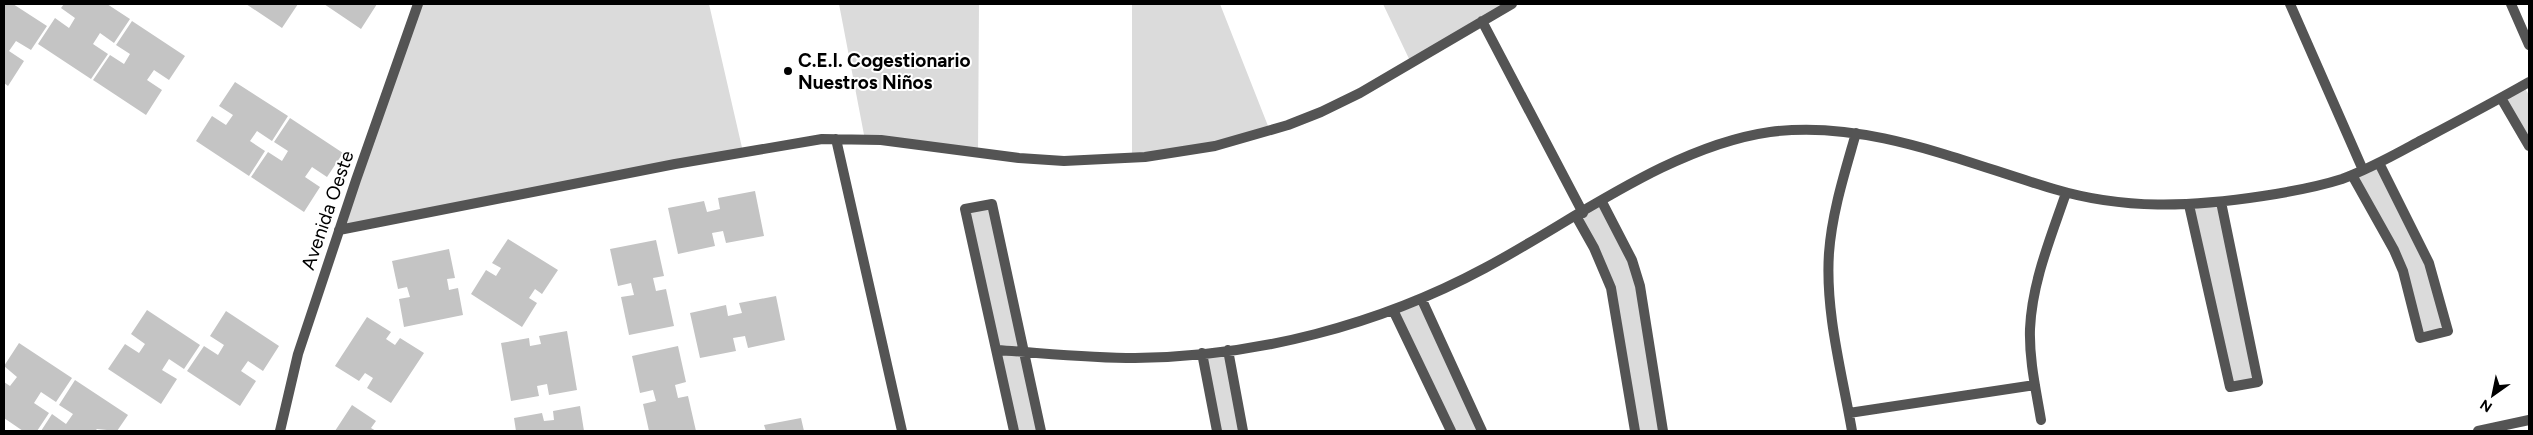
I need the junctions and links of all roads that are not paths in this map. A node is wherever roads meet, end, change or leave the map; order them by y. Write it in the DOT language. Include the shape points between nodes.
graph roads {
  1 [pos="418,4"];
  2 [pos="1512,4"];
  3 [pos="2290,4"];
  4 [pos="2511,4"];
  5 [pos="1482,21"];
  6 [pos="2529,45"];
  7 [pos="2526,83"];
  8 [pos="2529,95"];
  9 [pos="2501,98"];
  10 [pos="1856,133"];
  11 [pos="836,138"];
  12 [pos="2529,146"];
  13 [pos="2379,163"];
  14 [pos="2363,170"];
  15 [pos="2352,175"];
  16 [pos="2066,192"];
  17 [pos="1602,202"];
  18 [pos="2221,202"];
  19 [pos="2189,205"];
  20 [pos="1579,214"];
  21 [pos="339,230"];
  22 [pos="1422,300"];
  23 [pos="1393,310"];
  24 [pos="997,350"];
  25 [pos="1228,350"];
  26 [pos="1023,351"];
  27 [pos="1202,353"];
  28 [pos="2035,385"];
  29 [pos="1849,413"];
  30 [pos="2041,420"];
  31 [pos="2529,420"];
  32 [pos="280,431"];
  33 [pos="902,431"];
  34 [pos="1014,431"];
  35 [pos="1041,431"];
  36 [pos="1217,431"];
  37 [pos="1243,431"];
  38 [pos="1451,431"];
  39 [pos="1482,431"];
  40 [pos="1635,431"];
  41 [pos="1664,431"];
  42 [pos="1852,431"];
  43 [pos="2478,431"];
  1 -- 21 [label="street, Avenida Oeste"];
  2 -- 5 [label="street"];
  3 -- 14 [label="street"];
  4 -- 6 [label="street"];
  5 -- 11 [label="street" via="1360,93 1321,112 1254,136 1177,153 1064,160"];
  5 -- 20 [label="street"];
  7 -- 8 [label="street"];
  7 -- 9 [label="street"];
  9 -- 12 [label="street"];
  9 -- 13 [label="street"];
  10 -- 16 [label="street" via="1914,146"];
  10 -- 17 [label="street" via="1798,130 1766,133 1730,142 1687,157"];
  10 -- 29 [label="street" via="1840,192 1829,252 1832,313"];
  11 -- 21 [label="street" via="675,164"];
  11 -- 33 [label="street"];
  13 -- 14 [label="street"];
  13 -- 15 [label="street" via="2429,263 2448,331 2420,338 2403,271"];
  14 -- 15 [label="street"];
  15 -- 18 [label="street" via="2317,185"];
  16 -- 19 [label="street" via="2116,204"];
  16 -- 28 [label="street" via="2032,306 2030,338"];
  17 -- 20 [label="street"];
  17 -- 41 [label="street" via="1632,260 1640,286"];
  18 -- 19 [label="street"];
  18 -- 19 [label="street" via="2258,382 2230,387"];
  20 -- 22 [label="street"];
  20 -- 40 [label="street" via="1612,288"];
  21 -- 32 [label="street, Avenida Oeste" via="298,354"];
  22 -- 23 [label="street"];
  22 -- 39 [label="street"];
  23 -- 25 [label="street" via="1319,332"];
  23 -- 38 [label="street"];
  24 -- 26 [label="street"];
  24 -- 26 [label="street" via="965,209 992,204"];
  24 -- 34 [label="street"];
  25 -- 27 [label="street"];
  25 -- 37 [label="street"];
  26 -- 27 [label="street" via="1134,358"];
  26 -- 35 [label="street"];
  27 -- 36 [label="street"];
  28 -- 29 [label="street"];
  28 -- 30 [label="street"];
  29 -- 42 [label="street"];
  31 -- 43 [label="street"];
}
